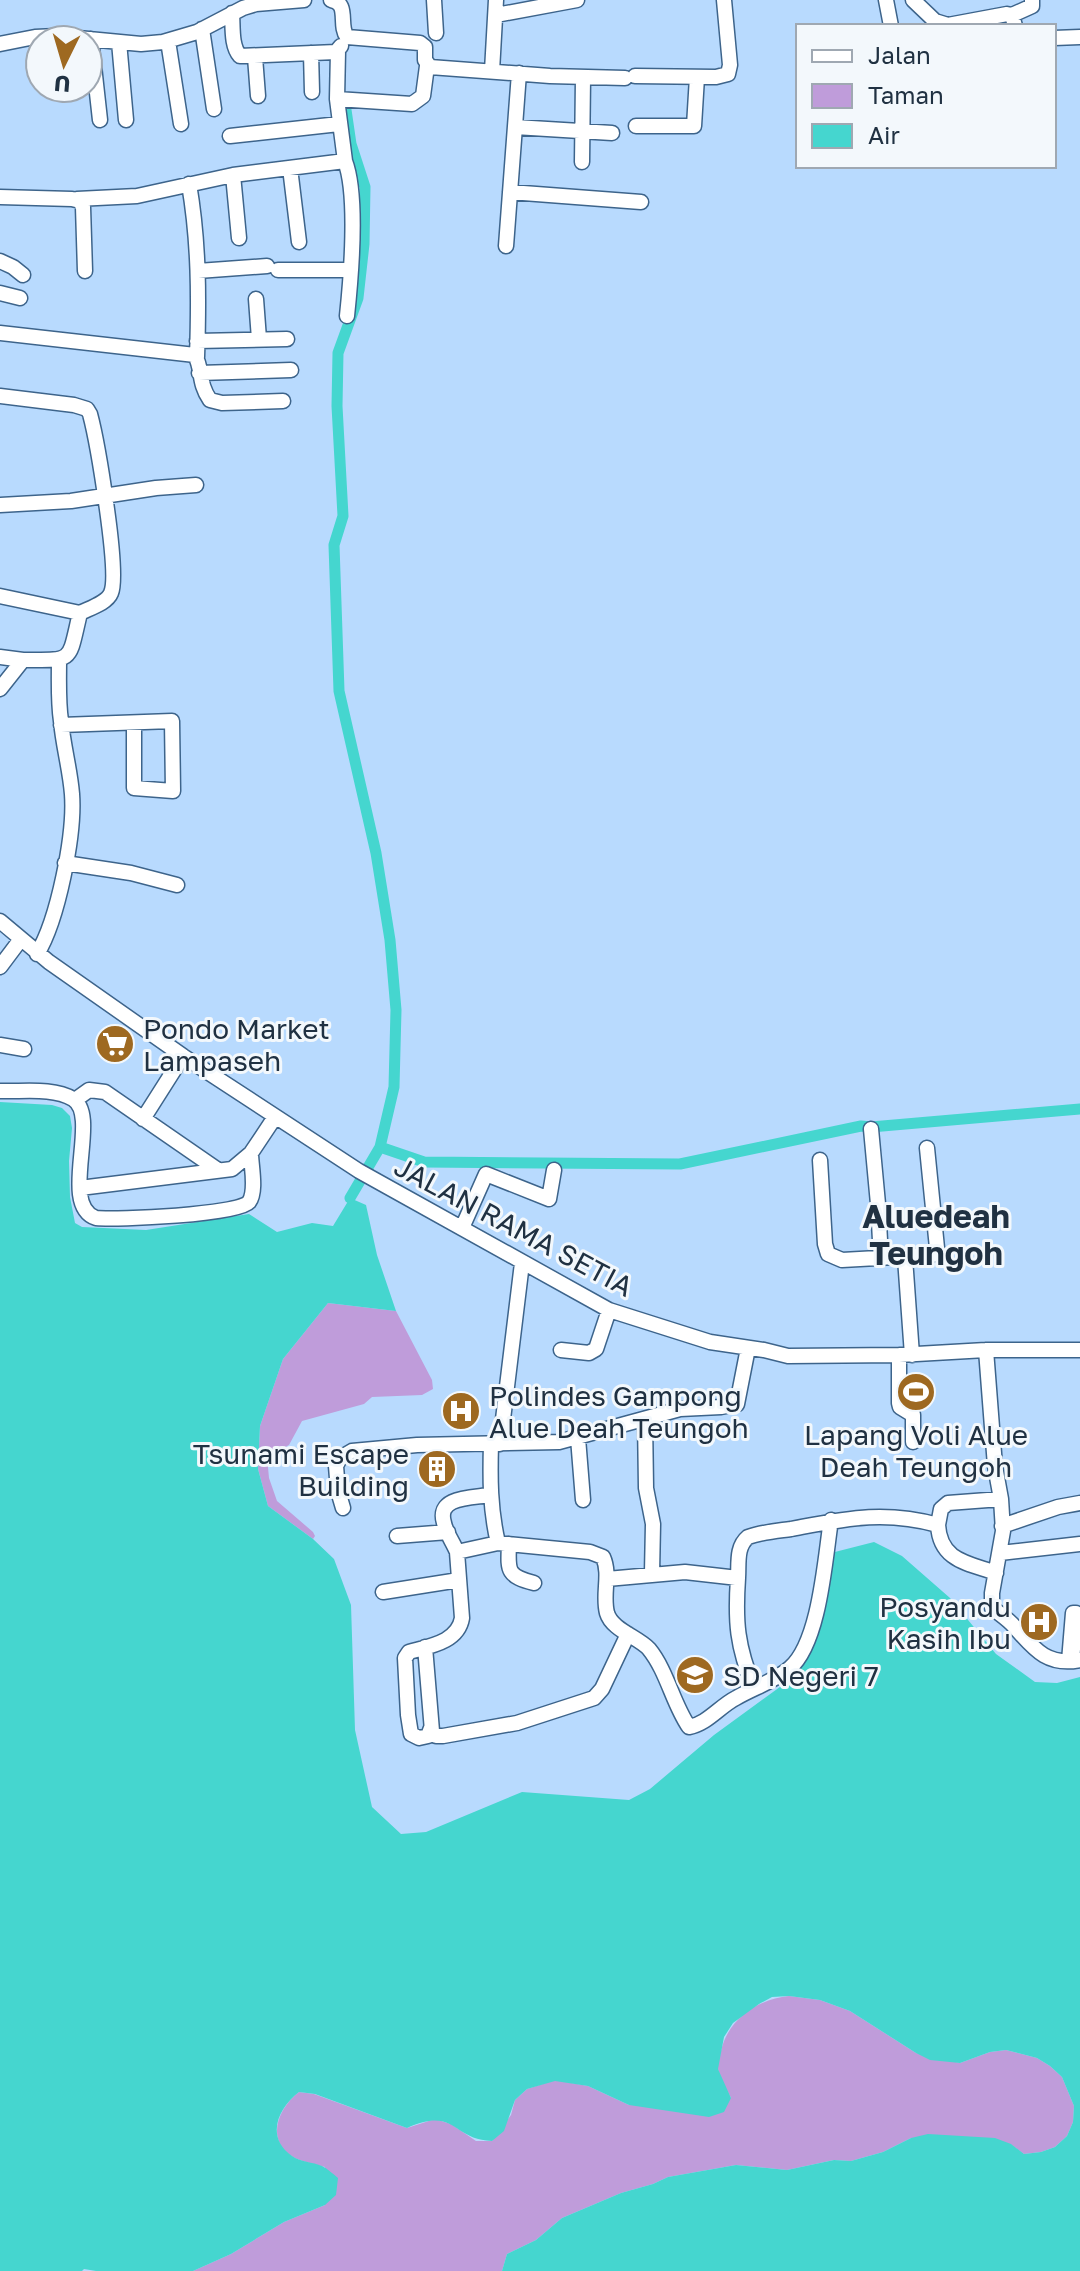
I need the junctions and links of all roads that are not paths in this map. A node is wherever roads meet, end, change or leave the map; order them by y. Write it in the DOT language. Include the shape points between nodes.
graph roads {
  1 [pos="304,0"];
  2 [pos="331,0"];
  3 [pos="434,0"];
  4 [pos="577,0"];
  5 [pos="724,0"];
  6 [pos="886,0"];
  7 [pos="913,0"];
  8 [pos="1032,0"];
  9 [pos="496,8"];
  10 [pos="232,13"];
  11 [pos="1014,21"];
  12 [pos="891,24"];
  13 [pos="940,24"];
  14 [pos="953,24"];
  15 [pos="202,29"];
  16 [pos="436,33"];
  17 [pos="345,34"];
  18 [pos="1080,37"];
  19 [pos="1056,38"];
  20 [pos="24,40"];
  21 [pos="104,40"];
  22 [pos="168,41"];
  23 [pos="119,42"];
  24 [pos="0,44"];
  25 [pos="338,51"];
  26 [pos="311,53"];
  27 [pos="255,57"];
  28 [pos="427,66"];
  29 [pos="492,71"];
  30 [pos="519,73"];
  31 [pos="697,77"];
  32 [pos="583,78"];
  33 [pos="312,92"];
  34 [pos="258,96"];
  35 [pos="337,99"];
  36 [pos="98,104"];
  37 [pos="214,109"];
  38 [pos="100,120"];
  39 [pos="126,120"];
  40 [pos="181,124"];
  41 [pos="339,124"];
  42 [pos="636,126"];
  43 [pos="515,127"];
  44 [pos="582,132"];
  45 [pos="612,133"];
  46 [pos="230,136"];
  47 [pos="345,161"];
  48 [pos="582,162"];
  49 [pos="290,168"];
  50 [pos="233,175"];
  51 [pos="189,184"];
  52 [pos="510,192"];
  53 [pos="0,197"];
  54 [pos="77,199"];
  55 [pos="641,202"];
  56 [pos="239,238"];
  57 [pos="299,242"];
  58 [pos="506,246"];
  59 [pos="0,261"];
  60 [pos="350,270"];
  61 [pos="85,271"];
  62 [pos="198,271"];
  63 [pos="23,275"];
  64 [pos="0,293"];
  65 [pos="20,298"];
  66 [pos="256,299"];
  67 [pos="347,316"];
  68 [pos="0,333"];
  69 [pos="259,339"];
  70 [pos="287,339"];
  71 [pos="197,341"];
  72 [pos="198,365"];
  73 [pos="291,370"];
  74 [pos="0,396"];
  75 [pos="283,401"];
  76 [pos="196,485"];
  77 [pos="104,495"];
  78 [pos="0,505"];
  79 [pos="0,596"];
  80 [pos="80,613"];
  81 [pos="0,657"];
  82 [pos="23,660"];
  83 [pos="59,660"];
  84 [pos="0,689"];
  85 [pos="134,723"];
  86 [pos="61,725"];
  87 [pos="65,863"];
  88 [pos="177,885"];
  89 [pos="0,921"];
  90 [pos="21,939"];
  91 [pos="37,954"];
  92 [pos="0,967"];
  93 [pos="0,1045"];
  94 [pos="24,1049"];
  95 [pos="183,1056"];
  96 [pos="0,1091"];
  97 [pos="75,1100"];
  98 [pos="275,1117"];
  99 [pos="143,1119"];
  100 [pos="871,1129"];
  101 [pos="927,1148"];
  102 [pos="251,1153"];
  103 [pos="820,1160"];
  104 [pos="218,1170"];
  105 [pos="554,1170"];
  106 [pos="80,1188"];
  107 [pos="462,1228"];
  108 [pos="905,1258"];
  109 [pos="881,1259"];
  110 [pos="522,1263"];
  111 [pos="609,1310"];
  112 [pos="748,1348"];
  113 [pos="561,1350"];
  114 [pos="986,1350"];
  115 [pos="1080,1350"];
  116 [pos="905,1355"];
  117 [pos="645,1419"];
  118 [pos="578,1438"];
  119 [pos="913,1442"];
  120 [pos="495,1444"];
  121 [pos="490,1495"];
  122 [pos="1001,1499"];
  123 [pos="583,1500"];
  124 [pos="1080,1503"];
  125 [pos="343,1508"];
  126 [pos="831,1520"];
  127 [pos="938,1525"];
  128 [pos="1002,1526"];
  129 [pos="448,1532"];
  130 [pos="397,1536"];
  131 [pos="504,1544"];
  132 [pos="1080,1544"];
  133 [pos="457,1552"];
  134 [pos="1000,1553"];
  135 [pos="652,1573"];
  136 [pos="996,1573"];
  137 [pos="738,1578"];
  138 [pos="607,1579"];
  139 [pos="459,1580"];
  140 [pos="534,1583"];
  141 [pos="383,1592"];
  142 [pos="628,1634"];
  143 [pos="425,1647"];
  144 [pos="1076,1661"];
  145 [pos="754,1688"];
  146 [pos="431,1728"];
  1 -- 10 [label="street" via="256,4"];
  2 -- 17 [label="street" via="342,5"];
  3 -- 16 [label="street"];
  4 -- 9 [label="street"];
  5 -- 31 [label="street" via="730,71"];
  6 -- 12 [label="street"];
  7 -- 13 [label="street"];
  8 -- 11 [label="street"];
  9 -- 29 [label="street"];
  10 -- 15 [label="street"];
  10 -- 27 [label="street" via="236,54"];
  11 -- 14 [label="street" via="1007,14"];
  15 -- 22 [label="street"];
  15 -- 37 [label="street"];
  17 -- 25 [label="street"];
  17 -- 28 [label="street" via="420,43"];
  18 -- 19 [label="street"];
  20 -- 24 [label="street"];
  21 -- 23 [label="street"];
  22 -- 23 [label="street"];
  22 -- 40 [label="street"];
  23 -- 39 [label="street"];
  25 -- 26 [label="street"];
  25 -- 35 [label="street"];
  26 -- 27 [label="street"];
  26 -- 33 [label="street"];
  27 -- 34 [label="street"];
  28 -- 29 [label="street"];
  28 -- 35 [label="street" via="423,96 412,104"];
  29 -- 30 [label="street"];
  30 -- 32 [label="street"];
  30 -- 43 [label="street"];
  31 -- 32 [label="street"];
  31 -- 42 [label="street" via="694,126"];
  32 -- 44 [label="street"];
  35 -- 41 [label="street"];
  36 -- 38 [label="street"];
  41 -- 46 [label="street"];
  41 -- 47 [label="street"];
  43 -- 44 [label="street"];
  43 -- 52 [label="street"];
  44 -- 45 [label="street"];
  44 -- 48 [label="street"];
  47 -- 49 [label="street"];
  47 -- 60 [label="street" via="351,204"];
  49 -- 50 [label="street"];
  49 -- 57 [label="street"];
  50 -- 51 [label="street"];
  50 -- 56 [label="street"];
  51 -- 54 [label="street" via="137,196"];
  51 -- 62 [label="street"];
  52 -- 55 [label="street"];
  52 -- 58 [label="street"];
  53 -- 54 [label="street"];
  54 -- 61 [label="street" via="83,207"];
  59 -- 63 [label="street"];
  60 -- 62 [label="street"];
  60 -- 67 [label="street"];
  62 -- 71 [label="street"];
  64 -- 65 [label="street"];
  66 -- 69 [label="street"];
  68 -- 72 [label="street" via="188,354"];
  69 -- 70 [label="street"];
  69 -- 71 [label="street"];
  71 -- 72 [label="street"];
  72 -- 73 [label="street"];
  72 -- 75 [label="street" via="200,381 215,402"];
  74 -- 77 [label="street" via="87,409"];
  76 -- 77 [label="street"];
  77 -- 78 [label="street"];
  77 -- 80 [label="street" via="112,591"];
  79 -- 80 [label="street"];
  80 -- 83 [label="street" via="70,652"];
  81 -- 82 [label="street"];
  82 -- 83 [label="street"];
  82 -- 84 [label="street"];
  83 -- 86 [label="street"];
  85 -- 85 [label="street" via="172,721 173,791 134,788"];
  85 -- 86 [label="street"];
  86 -- 87 [label="street" via="72,802"];
  87 -- 88 [label="street"];
  87 -- 91 [label="street" via="53,920"];
  89 -- 90 [label="street, JALAN RAMA SETIA"];
  90 -- 91 [label="street, JALAN RAMA SETIA"];
  90 -- 92 [label="street"];
  91 -- 95 [label="street, JALAN RAMA SETIA"];
  93 -- 94 [label="street"];
  95 -- 98 [label="street, JALAN RAMA SETIA"];
  95 -- 99 [label="street"];
  96 -- 97 [label="street" via="47,1092"];
  97 -- 99 [label="street" via="89,1090 102,1090"];
  97 -- 106 [label="street" via="83,1116"];
  98 -- 102 [label="street"];
  98 -- 107 [label="street, JALAN RAMA SETIA"];
  99 -- 104 [label="street"];
  100 -- 109 [label="street"];
  101 -- 108 [label="street" via="936,1252"];
  102 -- 104 [label="street" via="232,1169"];
  102 -- 106 [label="street" via="252,1193 243,1206 150,1218 96,1218 84,1210"];
  103 -- 109 [label="street" via="828,1254 842,1260"];
  104 -- 106 [label="street"];
  105 -- 107 [label="street" via="549,1199 486,1174"];
  107 -- 110 [label="street, JALAN RAMA SETIA"];
  108 -- 109 [label="street"];
  108 -- 116 [label="street"];
  110 -- 111 [label="street, JALAN RAMA SETIA"];
  110 -- 120 [label="street"];
  111 -- 112 [label="street, JALAN RAMA SETIA" via="710,1342"];
  111 -- 113 [label="street" via="596,1349"];
  112 -- 116 [label="street, JALAN RAMA SETIA" via="788,1356"];
  112 -- 117 [label="street" via="737,1404 680,1409"];
  114 -- 115 [label="street, JALAN RAMA SETIA"];
  114 -- 116 [label="street, JALAN RAMA SETIA"];
  114 -- 122 [label="street"];
  116 -- 119 [label="street" via="899,1403 913,1415"];
  117 -- 118 [label="street"];
  117 -- 135 [label="street"];
  118 -- 120 [label="street"];
  118 -- 123 [label="street"];
  120 -- 121 [label="street"];
  120 -- 125 [label="street" via="352,1451 336,1466"];
  121 -- 129 [label="street" via="446,1505"];
  121 -- 131 [label="street"];
  122 -- 127 [label="street" via="948,1503"];
  122 -- 128 [label="street"];
  124 -- 128 [label="street"];
  126 -- 127 [label="street" via="898,1516"];
  126 -- 137 [label="street" via="748,1537 739,1550"];
  126 -- 145 [label="street" via="816,1615 804,1647 789,1668"];
  127 -- 136 [label="street" via="951,1556"];
  128 -- 134 [label="street"];
  129 -- 130 [label="street"];
  129 -- 133 [label="street"];
  131 -- 133 [label="street"];
  131 -- 138 [label="street" via="598,1554 605,1561"];
  131 -- 140 [label="street" via="511,1573"];
  132 -- 134 [label="street"];
  133 -- 139 [label="street"];
  134 -- 136 [label="street"];
  135 -- 137 [label="street"];
  135 -- 138 [label="street"];
  136 -- 144 [label="street" via="992,1608 1032,1649"];
  137 -- 145 [label="street" via="739,1644"];
  138 -- 142 [label="street" via="607,1614"];
  139 -- 141 [label="street"];
  139 -- 143 [label="street" via="460,1628 452,1637"];
  142 -- 145 [label="street" via="651,1651 687,1726 701,1723"];
  142 -- 146 [label="street" via="594,1698 517,1723 438,1736"];
  143 -- 146 [label="street"];
  143 -- 146 [label="street" via="405,1658 408,1715 411,1734 428,1736"];
}
